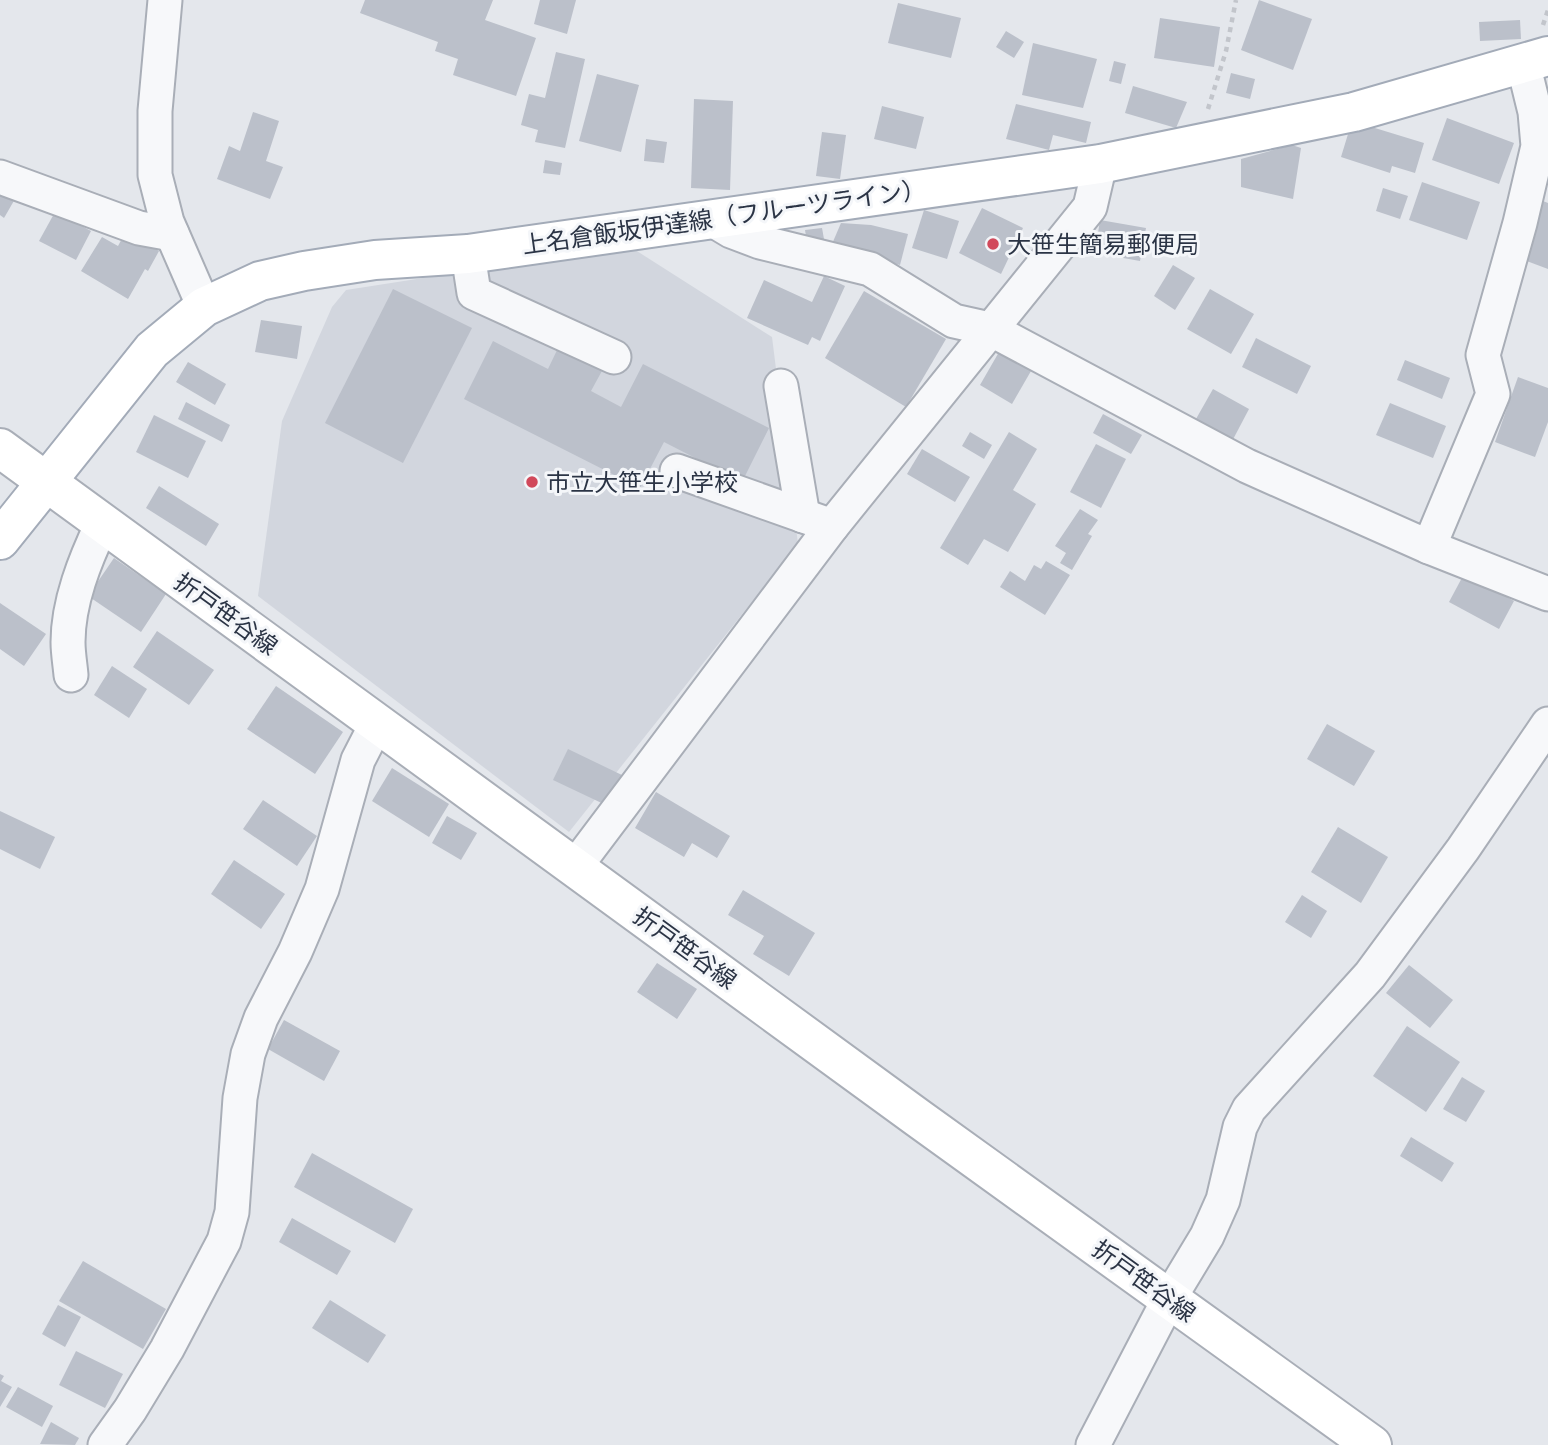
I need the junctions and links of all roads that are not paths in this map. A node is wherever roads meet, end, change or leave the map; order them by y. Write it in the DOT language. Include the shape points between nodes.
graph roads {
  1 [pos="164,0"];
  2 [pos="1536,60"];
  3 [pos="1100,164"];
  4 [pos="0,177"];
  5 [pos="711,219"];
  6 [pos="172,234"];
  7 [pos="468,254"];
  8 [pos="204,307"];
  9 [pos="989,329"];
  10 [pos="614,357"];
  11 [pos="781,386"];
  12 [pos="0,448"];
  13 [pos="677,471"];
  14 [pos="45,483"];
  15 [pos="818,521"];
  16 [pos="102,524"];
  17 [pos="0,540"];
  18 [pos="1429,547"];
  19 [pos="1548,594"];
  20 [pos="71,675"];
  21 [pos="377,723"];
  22 [pos="1548,724"];
  23 [pos="575,867"];
  24 [pos="1169,1299"];
  25 [pos="104,1445"];
  26 [pos="1093,1445"];
  27 [pos="1371,1445"];
  1 -- 6 [label="street" via="155,175"];
  2 -- 3 [label="main road, 上名倉飯坂伊達線（フルーツライン）" via="1354,112"];
  2 -- 18 [label="street" via="1538,146 1483,355 1493,394"];
  3 -- 5 [label="main road, 上名倉飯坂伊達線（フルーツライン）"];
  3 -- 9 [label="street" via="1090,207"];
  4 -- 6 [label="street" via="139,228"];
  5 -- 7 [label="main road, 上名倉飯坂伊達線（フルーツライン）"];
  5 -- 9 [label="street" via="760,242 870,269 954,321"];
  6 -- 8 [label="street"];
  7 -- 8 [label="main road, 上名倉飯坂伊達線（フルーツライン）" via="375,260 304,271 260,281"];
  7 -- 10 [label="street" via="474,293"];
  8 -- 14 [label="main road, 上名倉飯坂伊達線（フルーツライン）" via="152,350"];
  9 -- 15 [label="street"];
  9 -- 18 [label="street" via="1247,466"];
  11 -- 15 [label="street"];
  12 -- 14 [label="main road, 折戸笹谷線"];
  13 -- 15 [label="street"];
  14 -- 16 [label="main road, 折戸笹谷線"];
  14 -- 17 [label="main road, 上名倉飯坂伊達線（フルーツライン）"];
  15 -- 23 [label="street"];
  16 -- 20 [label="street" via="71,612"];
  16 -- 21 [label="main road, 折戸笹谷線"];
  18 -- 19 [label="street"];
  21 -- 23 [label="main road, 折戸笹谷線"];
  21 -- 25 [label="street" via="358,760 322,889 248,1054 240,1098 232,1212 224,1241 167,1349"];
  22 -- 24 [label="street" via="1370,975 1249,1109 1240,1126 1223,1200"];
  23 -- 24 [label="main road, 折戸笹谷線"];
  24 -- 26 [label="street"];
  24 -- 27 [label="main road, 折戸笹谷線"];
}
